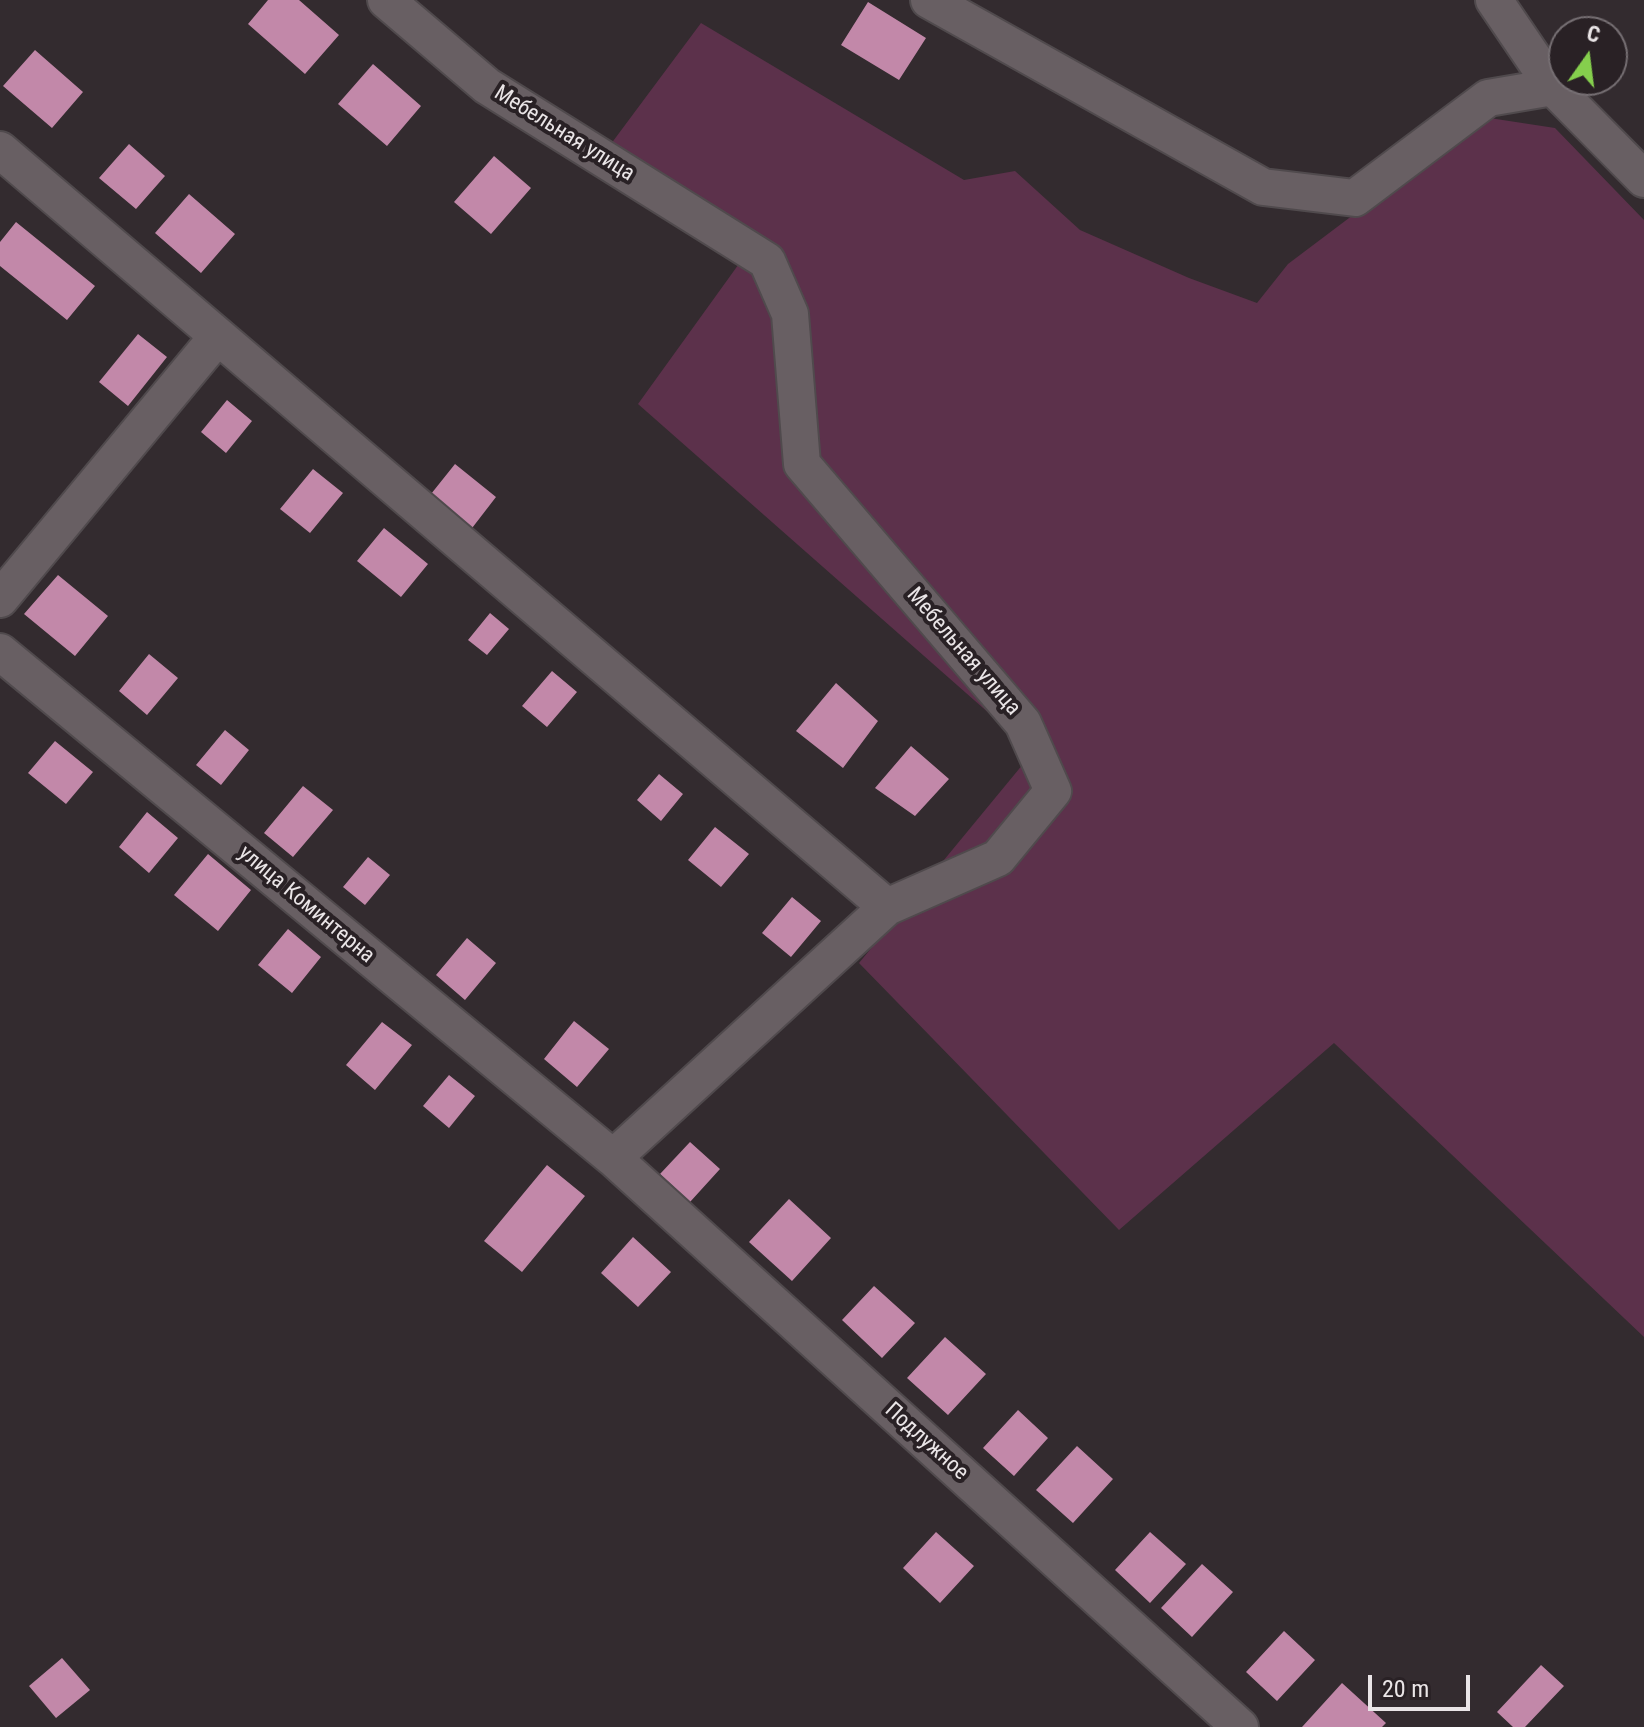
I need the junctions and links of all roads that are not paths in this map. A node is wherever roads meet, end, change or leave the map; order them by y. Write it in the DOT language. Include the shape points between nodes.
graph roads {
  1 [pos="386,0"];
  2 [pos="929,0"];
  3 [pos="1494,0"];
  4 [pos="1548,80"];
  5 [pos="1548,88"];
  6 [pos="1562,96"];
  7 [pos="0,150"];
  8 [pos="1644,179"];
  9 [pos="218,336"];
  10 [pos="0,599"];
  11 [pos="0,652"];
  12 [pos="887,907"];
  13 [pos="613,1158"];
  14 [pos="1240,1727"];
  1 -- 12 [label="street, Мебельная улица" via="487,86 767,261 790,314 802,464 1023,723 1053,791 998,858"];
  2 -- 5 [label="street" via="1263,187 1355,198 1488,98"];
  3 -- 4 [label="street"];
  6 -- 8 [label="street"];
  7 -- 9 [label="street"];
  9 -- 10 [label="street"];
  9 -- 12 [label="street"];
  11 -- 13 [label="street, улица Коминтерна"];
  12 -- 13 [label="street"];
  13 -- 14 [label="street, Подлужное"];
}
